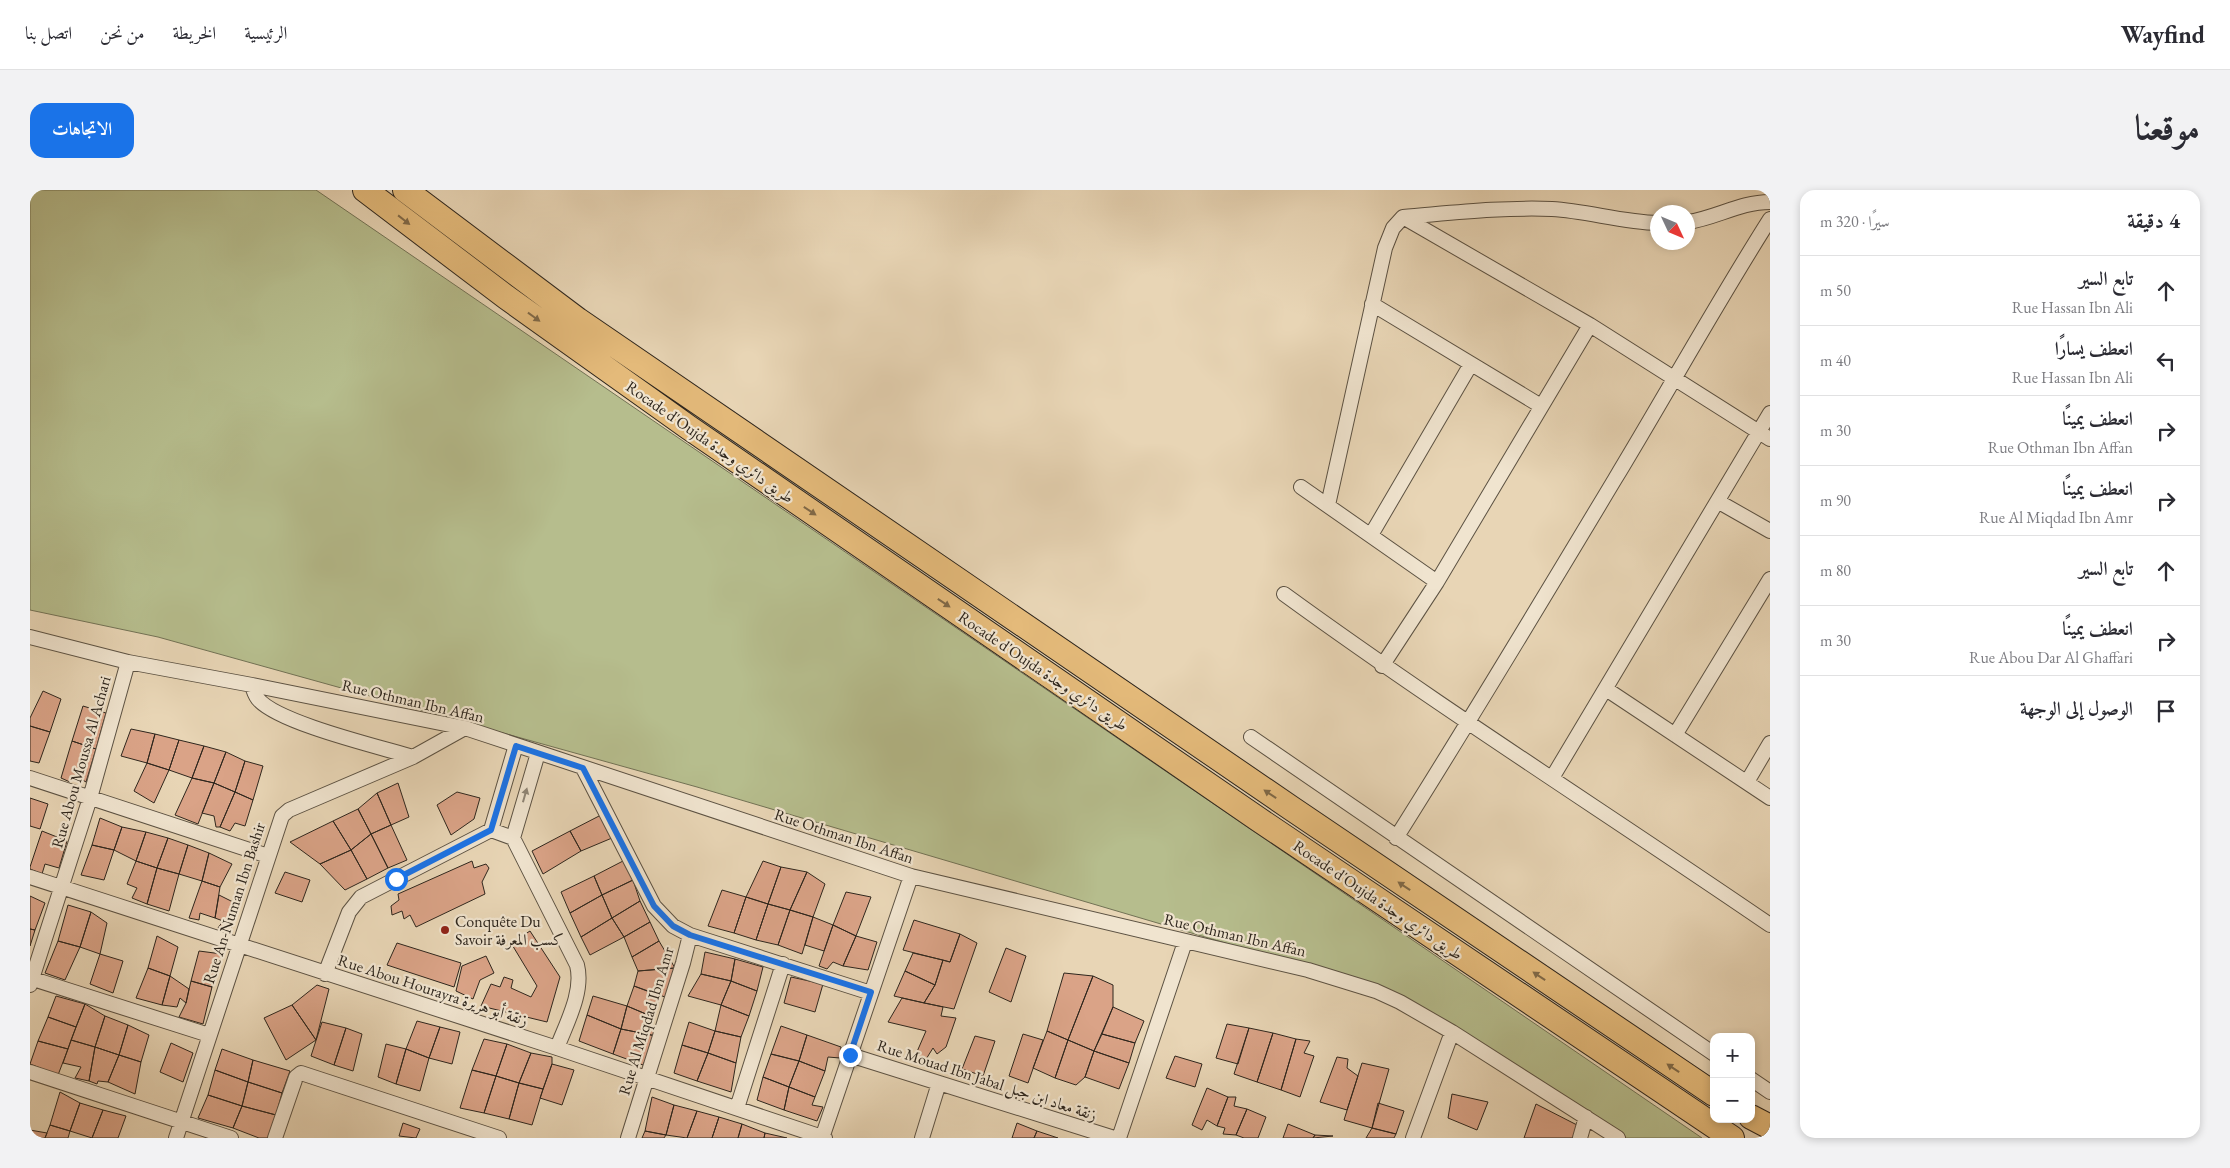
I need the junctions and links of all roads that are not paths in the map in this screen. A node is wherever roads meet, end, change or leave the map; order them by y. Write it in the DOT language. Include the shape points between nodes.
graph roads {
  1 [pos="365,190"];
  2 [pos="405,190"];
  3 [pos="1770,202"];
  4 [pos="1403,217"];
  5 [pos="1770,219"];
  6 [pos="1695,220"];
  7 [pos="1650,222"];
  8 [pos="1372,304"];
  9 [pos="1590,325"];
  10 [pos="1471,364"];
  11 [pos="1675,378"];
  12 [pos="1541,406"];
  13 [pos="1770,413"];
  14 [pos="1764,436"];
  15 [pos="1300,487"];
  16 [pos="1719,502"];
  17 [pos="1328,505"];
  18 [pos="1770,531"];
  19 [pos="1372,535"];
  20 [pos="1770,579"];
  21 [pos="1437,582"];
  22 [pos="1284,594"];
  23 [pos="30,637"];
  24 [pos="128,662"];
  25 [pos="1382,666"];
  26 [pos="252,685"];
  27 [pos="1606,689"];
  28 [pos="1468,723"];
  29 [pos="465,728"];
  30 [pos="1675,735"];
  31 [pos="1251,737"];
  32 [pos="1770,743"];
  33 [pos="516,746"];
  34 [pos="538,752"];
  35 [pos="413,757"];
  36 [pos="583,768"];
  37 [pos="30,778"];
  38 [pos="1552,778"];
  39 [pos="1747,782"];
  40 [pos="90,798"];
  41 [pos="1770,798"];
  42 [pos="491,830"];
  43 [pos="512,838"];
  44 [pos="1396,838"];
  45 [pos="268,856"];
  46 [pos="911,876"];
  47 [pos="30,878"];
  48 [pos="61,888"];
  49 [pos="1770,925"];
  50 [pos="690,935"];
  51 [pos="1184,942"];
  52 [pos="238,946"];
  53 [pos="783,964"];
  54 [pos="325,974"];
  55 [pos="31,981"];
  56 [pos="871,992"];
  57 [pos="1452,1032"];
  58 [pos="209,1035"];
  59 [pos="557,1048"];
  60 [pos="1710,1051"];
  61 [pos="850,1055"];
  62 [pos="30,1072"];
  63 [pos="647,1080"];
  64 [pos="1755,1082"];
  65 [pos="939,1083"];
  66 [pos="1710,1091"];
  67 [pos="1770,1092"];
  68 [pos="737,1108"];
  69 [pos="1586,1118"];
  70 [pos="1755,1119"];
  71 [pos="181,1122"];
  72 [pos="1770,1127"];
  73 [pos="176,1138"];
  74 [pos="231,1138"];
  75 [pos="275,1138"];
  76 [pos="499,1138"];
  77 [pos="628,1138"];
  78 [pos="823,1138"];
  79 [pos="922,1138"];
  80 [pos="1114,1138"];
  81 [pos="1120,1138"];
  82 [pos="1413,1138"];
  83 [pos="1580,1138"];
  84 [pos="1618,1138"];
  85 [pos="1732,1138"];
  1 -- 85 [label="highway, Rocade d'Oujda طريق دائري وجدة, one-way" via="506,297 688,427 1258,819"];
  66 -- 2 [label="highway, Rocade d'Oujda طريق دائري وجدة, one-way" via="1413,892 603,336"];
  3 -- 6 [label="street" via="1740,205"];
  4 -- 7 [label="street" via="1527,208"];
  4 -- 8 [label="street" via="1388,237"];
  4 -- 9 [label="street"];
  5 -- 11 [label="street"];
  8 -- 10 [label="street"];
  8 -- 17 [label="street"];
  9 -- 11 [label="street"];
  9 -- 12 [label="street"];
  10 -- 12 [label="street"];
  10 -- 19 [label="street"];
  11 -- 14 [label="street"];
  11 -- 28 [label="street"];
  12 -- 21 [label="street"];
  13 -- 14 [label="street"];
  14 -- 16 [label="street"];
  15 -- 17 [label="street"];
  16 -- 18 [label="street"];
  16 -- 27 [label="street"];
  17 -- 19 [label="street"];
  19 -- 21 [label="street"];
  20 -- 30 [label="street"];
  21 -- 25 [label="street"];
  22 -- 25 [label="street"];
  23 -- 24 [label="street, Rue Othman Ibn Affan"];
  24 -- 26 [label="street, Rue Othman Ibn Affan"];
  24 -- 40 [label="street, Rue Abou Moussa Al Achari"];
  25 -- 28 [label="street"];
  26 -- 29 [label="street, Rue Othman Ibn Affan"];
  26 -- 35 [label="street" via="258,700 286,717"];
  27 -- 30 [label="street"];
  27 -- 38 [label="street"];
  28 -- 38 [label="street"];
  28 -- 44 [label="street"];
  29 -- 33 [label="street, Rue Othman Ibn Affan"];
  29 -- 35 [label="street, Rue An-Numan Ibn Bashir"];
  30 -- 39 [label="street"];
  31 -- 44 [label="street"];
  32 -- 39 [label="street"];
  33 -- 34 [label="street, Rue Othman Ibn Affan"];
  33 -- 42 [label="street"];
  34 -- 36 [label="street, Rue Othman Ibn Affan"];
  43 -- 34 [label="street, one-way"];
  35 -- 45 [label="street, Rue An-Numan Ibn Bashir" via="285,813"];
  36 -- 46 [label="street, Rue Othman Ibn Affan"];
  36 -- 50 [label="street, Rue Al Miqdad Ibn Amr" via="654,906 673,926"];
  37 -- 40 [label="street"];
  38 -- 49 [label="street"];
  39 -- 41 [label="street"];
  40 -- 45 [label="street"];
  40 -- 48 [label="street, Rue Abou Moussa Al Achari"];
  42 -- 43 [label="street"];
  42 -- 54 [label="street" via="361,897 349,912"];
  43 -- 59 [label="street" via="579,972 576,993"];
  44 -- 60 [label="street"];
  45 -- 52 [label="street, Rue An-Numan Ibn Bashir"];
  46 -- 51 [label="street, Rue Othman Ibn Affan"];
  46 -- 56 [label="street"];
  47 -- 48 [label="street, Rue Abou Hourayra زنقة أبو هريرة"];
  48 -- 52 [label="street, Rue Abou Hourayra زنقة أبو هريرة"];
  48 -- 55 [label="street, Rue Abou Moussa Al Achari"];
  50 -- 53 [label="street"];
  50 -- 63 [label="street, Rue Al Miqdad Ibn Amr"];
  51 -- 57 [label="street, Rue Othman Ibn Affan" via="1308,970 1376,990"];
  51 -- 81 [label="street"];
  52 -- 54 [label="street, Rue Abou Hourayra زنقة أبو هريرة"];
  52 -- 58 [label="street, Rue An-Numan Ibn Bashir"];
  53 -- 56 [label="street"];
  53 -- 68 [label="street"];
  54 -- 59 [label="street, Rue Abou Hourayra زنقة أبو هريرة"];
  55 -- 58 [label="street"];
  56 -- 61 [label="street"];
  57 -- 69 [label="street, Rue Othman Ibn Affan"];
  57 -- 82 [label="street"];
  58 -- 71 [label="street, Rue An-Numan Ibn Bashir"];
  59 -- 63 [label="street, Rue Abou Hourayra زنقة أبو هريرة"];
  61 -- 65 [label="street, Rue Mouad Ibn Jabal زنقة معاد ابن جبل"];
  61 -- 78 [label="street"];
  62 -- 71 [label="street"];
  63 -- 68 [label="street, Rue Abou Hourayra زنقة أبو هريرة"];
  63 -- 77 [label="street, Rue Al Miqdad Ibn Amr"];
  64 -- 67 [label="street"];
  65 -- 79 [label="street"];
  65 -- 80 [label="street, Rue Mouad Ibn Jabal زنقة معاد ابن جبل"];
  68 -- 78 [label="street, Rue Abou Hourayra زنقة أبو هريرة"];
  69 -- 83 [label="street"];
  69 -- 84 [label="street, Rue Othman Ibn Affan"];
  70 -- 72 [label="highway"];
  71 -- 73 [label="street, Rue An-Numan Ibn Bashir"];
  71 -- 74 [label="street"];
  75 -- 76 [label="street" via="296,1077 303,1073"];
}
